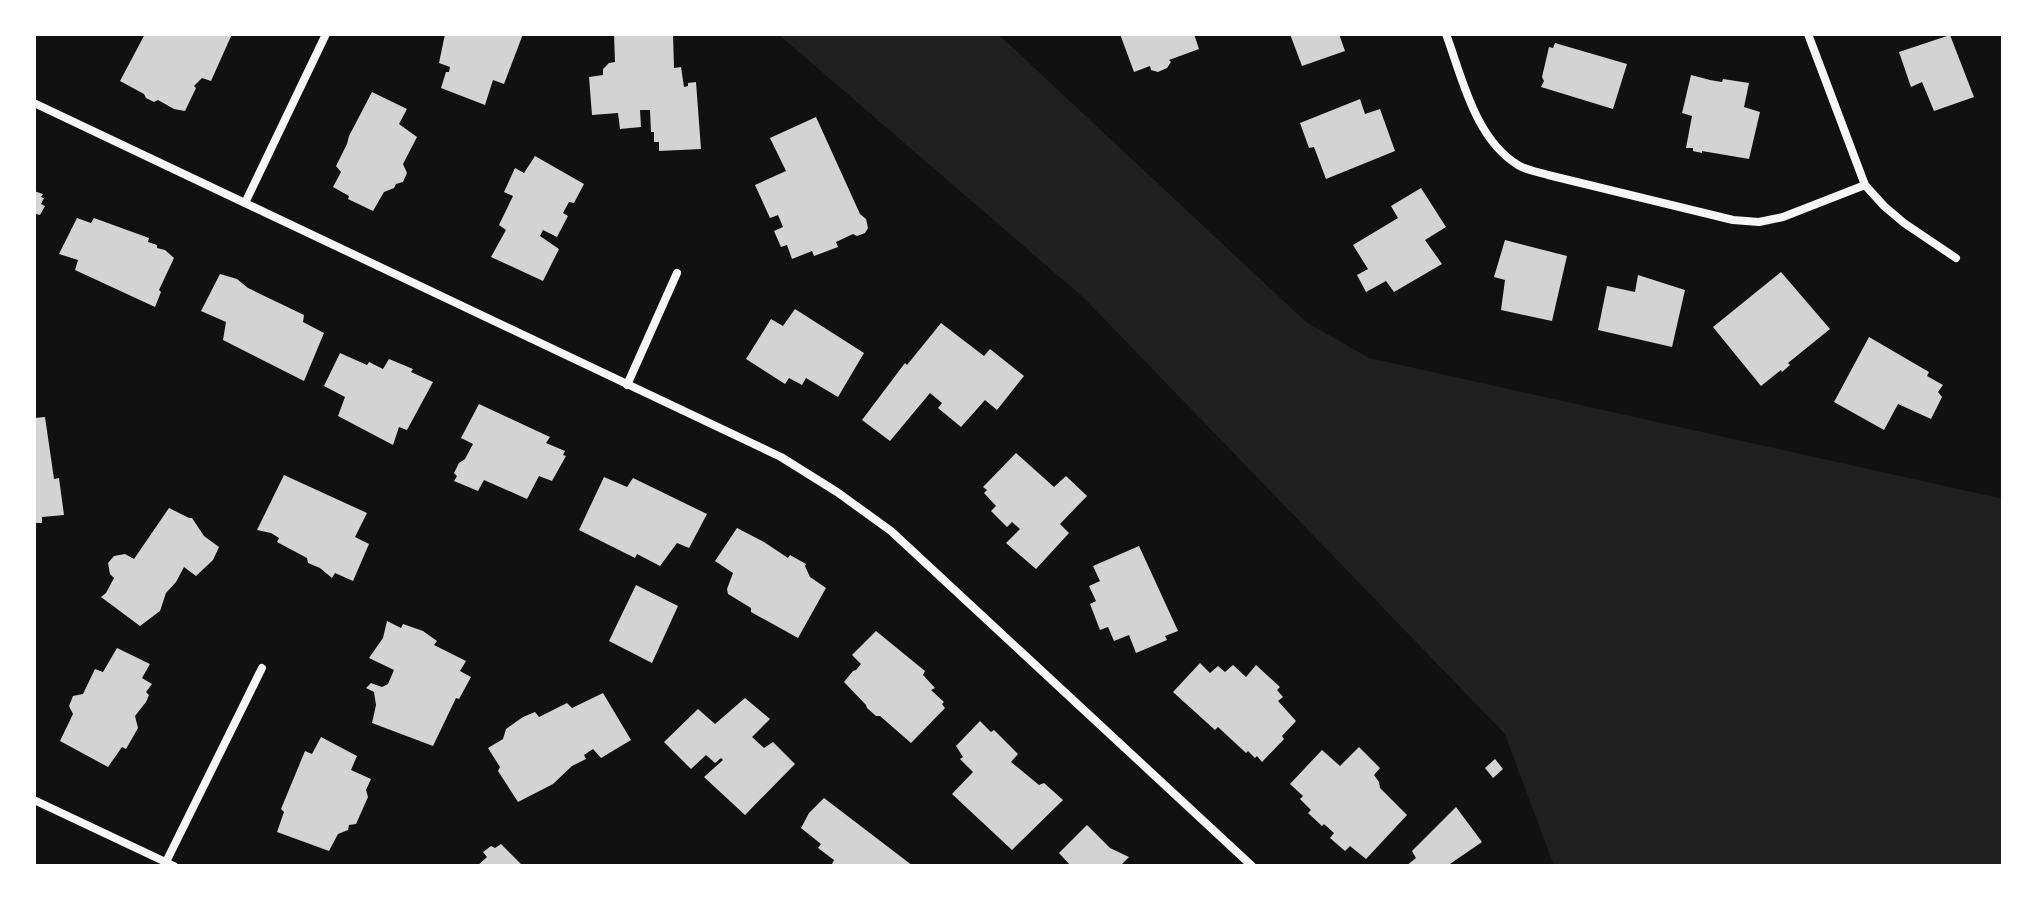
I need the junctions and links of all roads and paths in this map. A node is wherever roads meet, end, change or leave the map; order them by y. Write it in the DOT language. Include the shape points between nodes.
graph roads {
  1 [pos="326,34"];
  2 [pos="1446,34"];
  3 [pos="1808,34"];
  4 [pos="34,103"];
  5 [pos="1865,185"];
  6 [pos="245,203"];
  7 [pos="1956,258"];
  8 [pos="677,273"];
  9 [pos="627,385"];
  10 [pos="262,668"];
  11 [pos="34,800"];
  12 [pos="170,864"];
  13 [pos="1252,866"];
  1 -- 6 [label="street"];
  2 -- 5 [label="street" via="1478,120 1495,146 1519,165 1733,220 1759,222"];
  3 -- 5 [label="street"];
  4 -- 6 [label="street"];
  5 -- 7 [label="street" via="1904,223"];
  6 -- 9 [label="street"];
  8 -- 9 [label="street"];
  9 -- 13 [label="street" via="781,457 891,531"];
  10 -- 12 [label="street"];
  11 -- 12 [label="street"];
}
